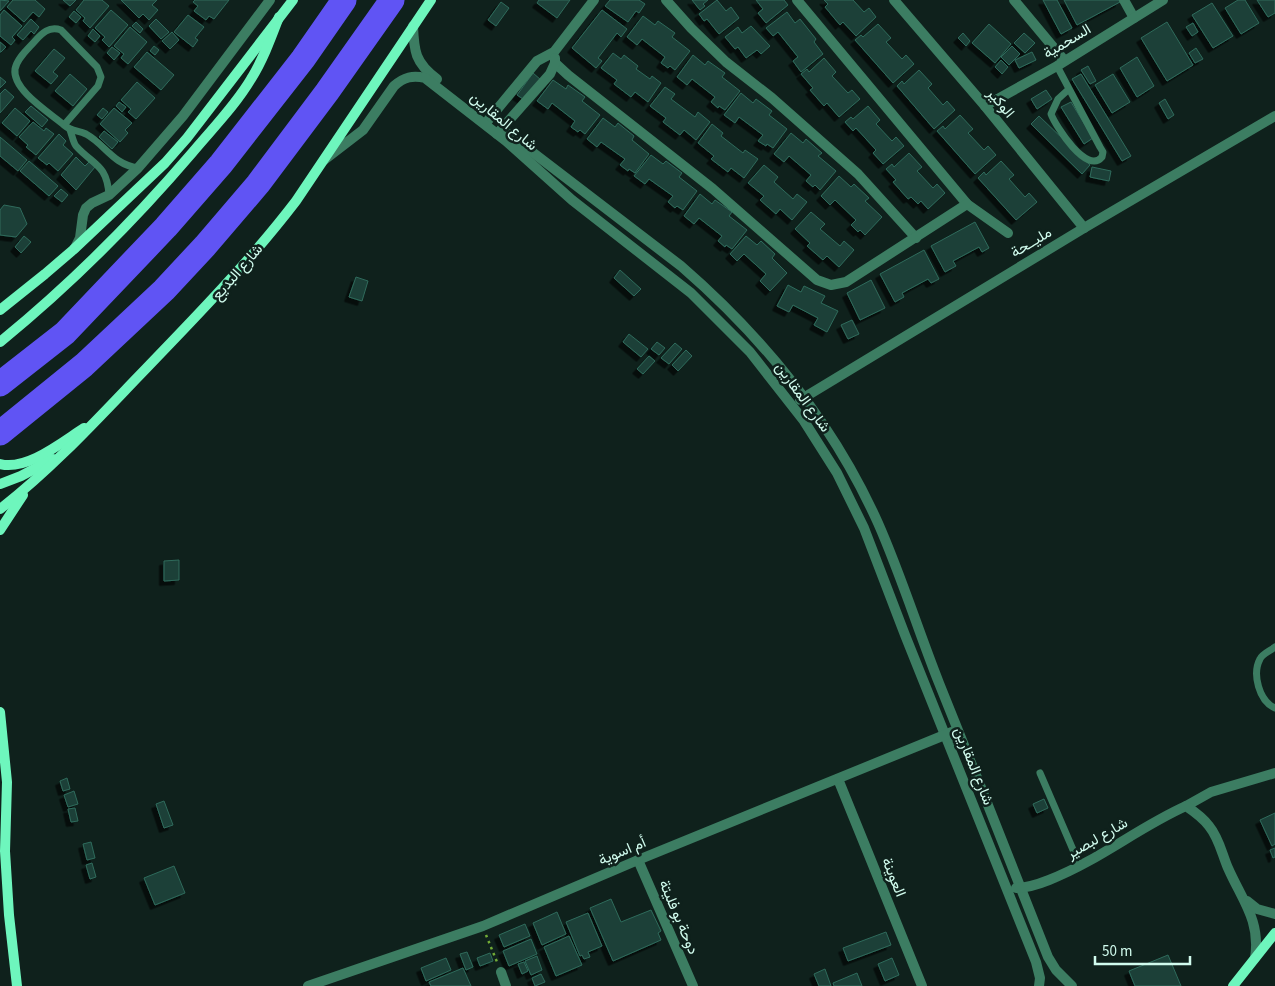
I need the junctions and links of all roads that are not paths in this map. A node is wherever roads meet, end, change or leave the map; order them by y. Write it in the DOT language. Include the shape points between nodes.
graph roads {
  1 [pos="270,0"];
  2 [pos="293,0"];
  3 [pos="344,0"];
  4 [pos="392,0"];
  5 [pos="431,0"];
  6 [pos="594,0"];
  7 [pos="666,0"];
  8 [pos="797,0"];
  9 [pos="894,0"];
  10 [pos="1014,0"];
  11 [pos="1124,0"];
  12 [pos="1164,0"];
  13 [pos="279,17"];
  14 [pos="1134,18"];
  15 [pos="413,26"];
  16 [pos="554,52"];
  17 [pos="555,63"];
  18 [pos="1060,63"];
  19 [pos="1069,88"];
  20 [pos="985,106"];
  21 [pos="1275,116"];
  22 [pos="487,121"];
  23 [pos="64,125"];
  24 [pos="70,130"];
  25 [pos="500,131"];
  26 [pos="321,162"];
  27 [pos="138,168"];
  28 [pos="109,195"];
  29 [pos="967,204"];
  30 [pos="1084,228"];
  31 [pos="1008,233"];
  32 [pos="916,238"];
  33 [pos="73,250"];
  34 [pos="0,310"];
  35 [pos="0,342"];
  36 [pos="0,384"];
  37 [pos="804,398"];
  38 [pos="792,405"];
  39 [pos="97,420"];
  40 [pos="0,434"];
  41 [pos="67,451"];
  42 [pos="0,464"];
  43 [pos="0,484"];
  44 [pos="28,487"];
  45 [pos="0,509"];
  46 [pos="0,530"];
  47 [pos="1275,647"];
  48 [pos="1275,708"];
  49 [pos="0,712"];
  50 [pos="958,730"];
  51 [pos="945,735"];
  52 [pos="1040,773"];
  53 [pos="1275,773"];
  54 [pos="838,779"];
  55 [pos="1186,806"];
  56 [pos="0,836"];
  57 [pos="5,851"];
  58 [pos="638,860"];
  59 [pos="1080,866"];
  60 [pos="1005,884"];
  61 [pos="1020,888"];
  62 [pos="1244,898"];
  63 [pos="1275,914"];
  64 [pos="1275,933"];
  65 [pos="1255,958"];
  66 [pos="501,972"];
  67 [pos="17,986"];
  68 [pos="308,986"];
  69 [pos="506,986"];
  70 [pos="693,986"];
  71 [pos="922,986"];
  72 [pos="1039,986"];
  73 [pos="1072,986"];
  74 [pos="1233,986"];
  1 -- 27 [label="street" via="183,116"];
  2 -- 13 [label="main road"];
  3 -- 36 [label="highway" via="303,59 221,164 136,261 65,333"];
  4 -- 40 [label="highway" via="258,184 205,246 164,290 84,365"];
  5 -- 15 [label="main road, شارع البديع"];
  6 -- 16 [label="street"];
  7 -- 32 [label="street" via="726,62 801,122 858,174"];
  8 -- 29 [label="street"];
  9 -- 20 [label="street, الوكير"];
  10 -- 18 [label="street"];
  11 -- 14 [label="street"];
  12 -- 14 [label="street, السحمية"];
  13 -- 33 [label="main road" via="187,138 129,199"];
  13 -- 35 [label="main road" via="253,78 239,99 119,234 38,311"];
  14 -- 18 [label="street, السحمية"];
  15 -- 22 [label="street, شارع المقارين" via="414,47 423,67"];
  15 -- 26 [label="main road, شارع البديع"];
  16 -- 17 [label="street"];
  16 -- 22 [label="street" via="538,61"];
  17 -- 25 [label="street" via="550,74"];
  17 -- 32 [label="street" via="713,190 817,280 831,286 846,282"];
  18 -- 19 [label="lane"];
  18 -- 20 [label="street, السحمية"];
  19 -- 19 [label="lane" via="1103,152 1096,162 1090,162 1080,154 1063,135 1051,114 1058,99"];
  20 -- 30 [label="street, الوكير"];
  21 -- 30 [label="street, مليــحة"];
  22 -- 25 [label="street, شارع المقارين"];
  22 -- 26 [label="street, شارع المقارين" via="425,78 405,78 394,86 363,130"];
  23 -- 23 [label="lane" via="24,92 16,80 15,69 20,58 42,32 53,29 61,30 97,67 101,77 98,86"];
  23 -- 24 [label="lane"];
  24 -- 27 [label="lane" via="85,133 126,166"];
  24 -- 28 [label="lane" via="75,144 105,174"];
  25 -- 37 [label="street, شارع المقارين" via="681,266 759,342"];
  25 -- 38 [label="street, شارع المقارين" via="572,200 691,293 750,352"];
  26 -- 39 [label="main road, شارع البديع" via="296,201 252,255 201,313"];
  27 -- 28 [label="street"];
  28 -- 33 [label="street" via="86,208 80,238"];
  29 -- 31 [label="street"];
  29 -- 32 [label="street"];
  30 -- 37 [label="street, مليــحة"];
  33 -- 34 [label="main road"];
  37 -- 38 [label="street, مليــحة"];
  37 -- 50 [label="street, شارع المقارين" via="852,471 878,523"];
  38 -- 51 [label="street, شارع المقارين" via="833,466 864,528"];
  39 -- 41 [label="main road, شارع البديع"];
  39 -- 42 [label="main road" via="24,464"];
  41 -- 43 [label="main road" via="22,476"];
  41 -- 44 [label="main road, شارع البديع"];
  44 -- 45 [label="main road, شارع البديع"];
  44 -- 46 [label="main road"];
  47 -- 48 [label="lane" via="1261,657 1256,670 1262,694"];
  49 -- 57 [label="main road" via="7,782"];
  50 -- 51 [label="street, أم اسوية"];
  50 -- 61 [label="street, شارع المقارين"];
  51 -- 54 [label="street, أم اسوية"];
  51 -- 60 [label="street, شارع المقارين"];
  52 -- 59 [label="lane"];
  53 -- 55 [label="street, شارع لبصير" via="1211,792"];
  54 -- 58 [label="street, أم اسوية"];
  54 -- 71 [label="street, العوينة"];
  55 -- 59 [label="street, شارع لبصير"];
  55 -- 62 [label="street" via="1211,827"];
  56 -- 57 [label="main road"];
  57 -- 67 [label="main road"];
  58 -- 68 [label="street, أم اسوية" via="483,926"];
  58 -- 70 [label="street, دوحة بو فليتة"];
  59 -- 61 [label="street, شارع لبصير" via="1044,882"];
  60 -- 61 [label="street"];
  60 -- 72 [label="street, شارع المقارين" via="1036,962"];
  61 -- 73 [label="street, شارع المقارين" via="1051,964"];
  62 -- 63 [label="street" via="1257,909"];
  62 -- 65 [label="street" via="1256,930"];
  64 -- 65 [label="main road"];
  65 -- 74 [label="main road"];
  66 -- 69 [label="street"];
}
